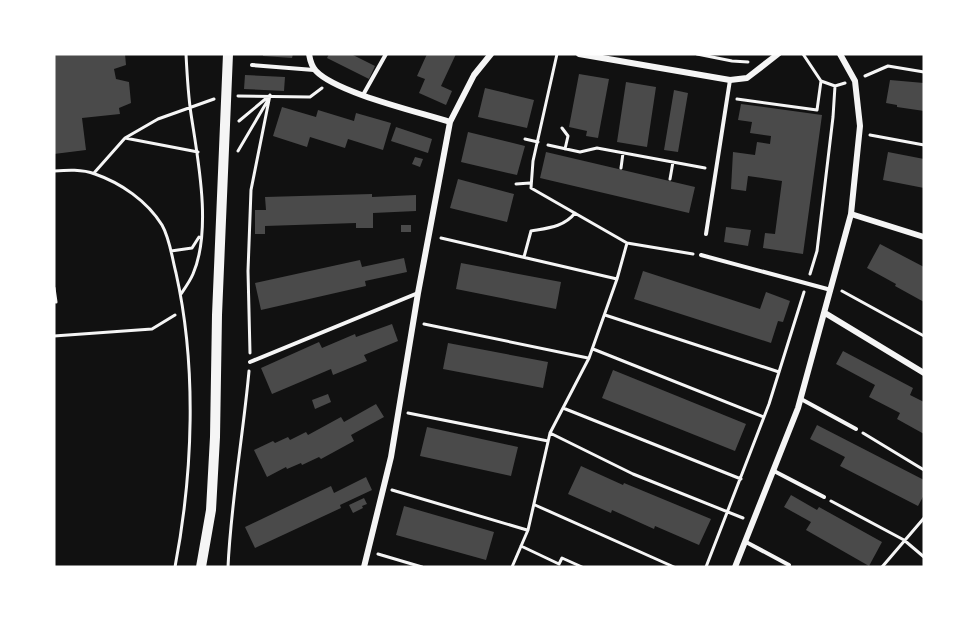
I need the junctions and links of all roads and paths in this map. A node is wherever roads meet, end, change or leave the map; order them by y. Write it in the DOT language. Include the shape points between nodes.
graph roads {
  1 [pos="186,54"];
  2 [pos="228,54"];
  3 [pos="309,54"];
  4 [pos="386,54"];
  5 [pos="491,54"];
  6 [pos="556,54"];
  7 [pos="579,54"];
  8 [pos="697,54"];
  9 [pos="778,54"];
  10 [pos="803,54"];
  11 [pos="840,54"];
  12 [pos="850,54"];
  13 [pos="845,61"];
  14 [pos="752,62"];
  15 [pos="252,65"];
  16 [pos="314,70"];
  17 [pos="924,72"];
  18 [pos="730,80"];
  19 [pos="821,81"];
  20 [pos="855,81"];
  21 [pos="330,82"];
  22 [pos="835,86"];
  23 [pos="270,95"];
  24 [pos="363,95"];
  25 [pos="237,96"];
  26 [pos="217,98"];
  27 [pos="728,98"];
  28 [pos="450,122"];
  29 [pos="224,124"];
  30 [pos="562,128"];
  31 [pos="860,133"];
  32 [pos="125,138"];
  33 [pos="525,139"];
  34 [pos="538,142"];
  35 [pos="548,145"];
  36 [pos="924,145"];
  37 [pos="235,146"];
  38 [pos="565,149"];
  39 [pos="198,152"];
  40 [pos="623,153"];
  41 [pos="673,162"];
  42 [pos="621,168"];
  43 [pos="54,171"];
  44 [pos="716,171"];
  45 [pos="94,173"];
  46 [pos="670,179"];
  47 [pos="530,183"];
  48 [pos="516,184"];
  49 [pos="575,213"];
  50 [pos="851,214"];
  51 [pos="706,234"];
  52 [pos="201,235"];
  53 [pos="428,235"];
  54 [pos="924,237"];
  55 [pos="627,243"];
  56 [pos="171,251"];
  57 [pos="701,255"];
  58 [pos="524,257"];
  59 [pos="617,279"];
  60 [pos="807,284"];
  61 [pos="54,288"];
  62 [pos="832,288"];
  63 [pos="418,293"];
  64 [pos="181,294"];
  65 [pos="56,302"];
  66 [pos="825,313"];
  67 [pos="175,315"];
  68 [pos="605,315"];
  69 [pos="413,322"];
  70 [pos="54,336"];
  71 [pos="924,336"];
  72 [pos="592,349"];
  73 [pos="589,358"];
  74 [pos="250,362"];
  75 [pos="779,372"];
  76 [pos="924,373"];
  77 [pos="801,399"];
  78 [pos="563,408"];
  79 [pos="398,411"];
  80 [pos="764,417"];
  81 [pos="856,429"];
  82 [pos="550,434"];
  83 [pos="548,441"];
  84 [pos="924,470"];
  85 [pos="774,471"];
  86 [pos="741,479"];
  87 [pos="385,488"];
  88 [pos="824,497"];
  89 [pos="535,505"];
  90 [pos="729,513"];
  91 [pos="924,518"];
  92 [pos="753,522"];
  93 [pos="528,530"];
  94 [pos="904,540"];
  95 [pos="746,542"];
  96 [pos="521,546"];
  97 [pos="369,551"];
  98 [pos="924,557"];
  99 [pos="789,565"];
  100 [pos="175,567"];
  101 [pos="201,567"];
  102 [pos="228,567"];
  103 [pos="364,567"];
  104 [pos="422,567"];
  105 [pos="512,567"];
  106 [pos="582,567"];
  107 [pos="674,567"];
  108 [pos="706,567"];
  109 [pos="735,567"];
  110 [pos="882,567"];
  1 -- 39 [label="path"];
  2 -- 29 [label="main road"];
  3 -- 16 [label="street"];
  4 -- 24 [label="lane"];
  5 -- 28 [label="street" via="474,75"];
  6 -- 34 [label="path"];
  7 -- 18 [label="street"];
  8 -- 14 [label="path"];
  9 -- 18 [label="street" via="747,78"];
  10 -- 19 [label="path"];
  11 -- 13 [label="street"];
  12 -- 13 [label="street"];
  13 -- 20 [label="street"];
  15 -- 16 [label="lane"];
  16 -- 21 [label="street"];
  17 -- 20 [label="path" via="888,66"];
  18 -- 27 [label="lane"];
  19 -- 22 [label="path"];
  19 -- 27 [label="path" via="817,110"];
  20 -- 22 [label="path"];
  20 -- 31 [label="street"];
  21 -- 23 [label="path" via="310,96"];
  21 -- 24 [label="street"];
  22 -- 60 [label="path" via="817,251"];
  23 -- 25 [label="path"];
  23 -- 29 [label="path" via="234,125"];
  23 -- 37 [label="path" via="235,157"];
  23 -- 74 [label="path" via="251,190"];
  24 -- 28 [label="street"];
  26 -- 32 [label="path" via="158,119"];
  27 -- 44 [label="lane"];
  28 -- 53 [label="street"];
  29 -- 101 [label="main road" via="215,437 211,510"];
  30 -- 38 [label="path" via="568,136"];
  31 -- 36 [label="path"];
  31 -- 50 [label="street"];
  32 -- 39 [label="path"];
  32 -- 45 [label="path"];
  33 -- 34 [label="path"];
  34 -- 47 [label="path"];
  35 -- 38 [label="path"];
  38 -- 40 [label="path" via="580,153 597,148"];
  39 -- 52 [label="path"];
  40 -- 41 [label="path"];
  40 -- 42 [label="path"];
  41 -- 44 [label="path"];
  41 -- 46 [label="path"];
  43 -- 45 [label="path"];
  44 -- 51 [label="lane"];
  45 -- 56 [label="path" via="146,204 163,227"];
  47 -- 48 [label="path"];
  47 -- 49 [label="path" via="531,188"];
  49 -- 55 [label="path"];
  49 -- 58 [label="path" via="557,226 531,231"];
  50 -- 54 [label="street"];
  50 -- 62 [label="street"];
  52 -- 56 [label="path" via="192,248"];
  52 -- 64 [label="path" via="193,275"];
  53 -- 58 [label="path"];
  53 -- 63 [label="street"];
  55 -- 57 [label="path"];
  55 -- 59 [label="path"];
  56 -- 64 [label="path"];
  57 -- 60 [label="lane"];
  58 -- 59 [label="path"];
  59 -- 68 [label="path"];
  60 -- 62 [label="lane"];
  60 -- 75 [label="path"];
  61 -- 65 [label="path"];
  62 -- 66 [label="street"];
  62 -- 71 [label="path"];
  63 -- 69 [label="street"];
  63 -- 74 [label="lane"];
  64 -- 100 [label="path" via="188,348 188,482"];
  66 -- 76 [label="street"];
  66 -- 77 [label="street"];
  67 -- 70 [label="path" via="152,329"];
  68 -- 72 [label="path"];
  68 -- 75 [label="path"];
  69 -- 73 [label="path"];
  69 -- 79 [label="street"];
  72 -- 73 [label="path"];
  72 -- 80 [label="path"];
  73 -- 78 [label="path"];
  74 -- 102 [label="path" via="230,518"];
  75 -- 80 [label="path"];
  77 -- 81 [label="lane"];
  77 -- 85 [label="street"];
  78 -- 82 [label="path"];
  78 -- 86 [label="path"];
  79 -- 83 [label="path"];
  79 -- 87 [label="street"];
  80 -- 86 [label="path"];
  81 -- 84 [label="path"];
  82 -- 83 [label="path"];
  82 -- 90 [label="path" via="633,474"];
  83 -- 89 [label="path"];
  85 -- 88 [label="lane"];
  85 -- 92 [label="street"];
  86 -- 90 [label="path"];
  87 -- 93 [label="path"];
  87 -- 97 [label="street"];
  88 -- 94 [label="path"];
  89 -- 93 [label="path"];
  89 -- 107 [label="path"];
  90 -- 92 [label="path"];
  90 -- 108 [label="path"];
  91 -- 94 [label="path"];
  92 -- 95 [label="street"];
  93 -- 96 [label="path"];
  94 -- 98 [label="path"];
  94 -- 110 [label="path"];
  95 -- 99 [label="lane"];
  95 -- 109 [label="street"];
  96 -- 105 [label="path"];
  96 -- 106 [label="path" via="559,564 561,558"];
  97 -- 103 [label="street"];
  97 -- 104 [label="path"];
}
